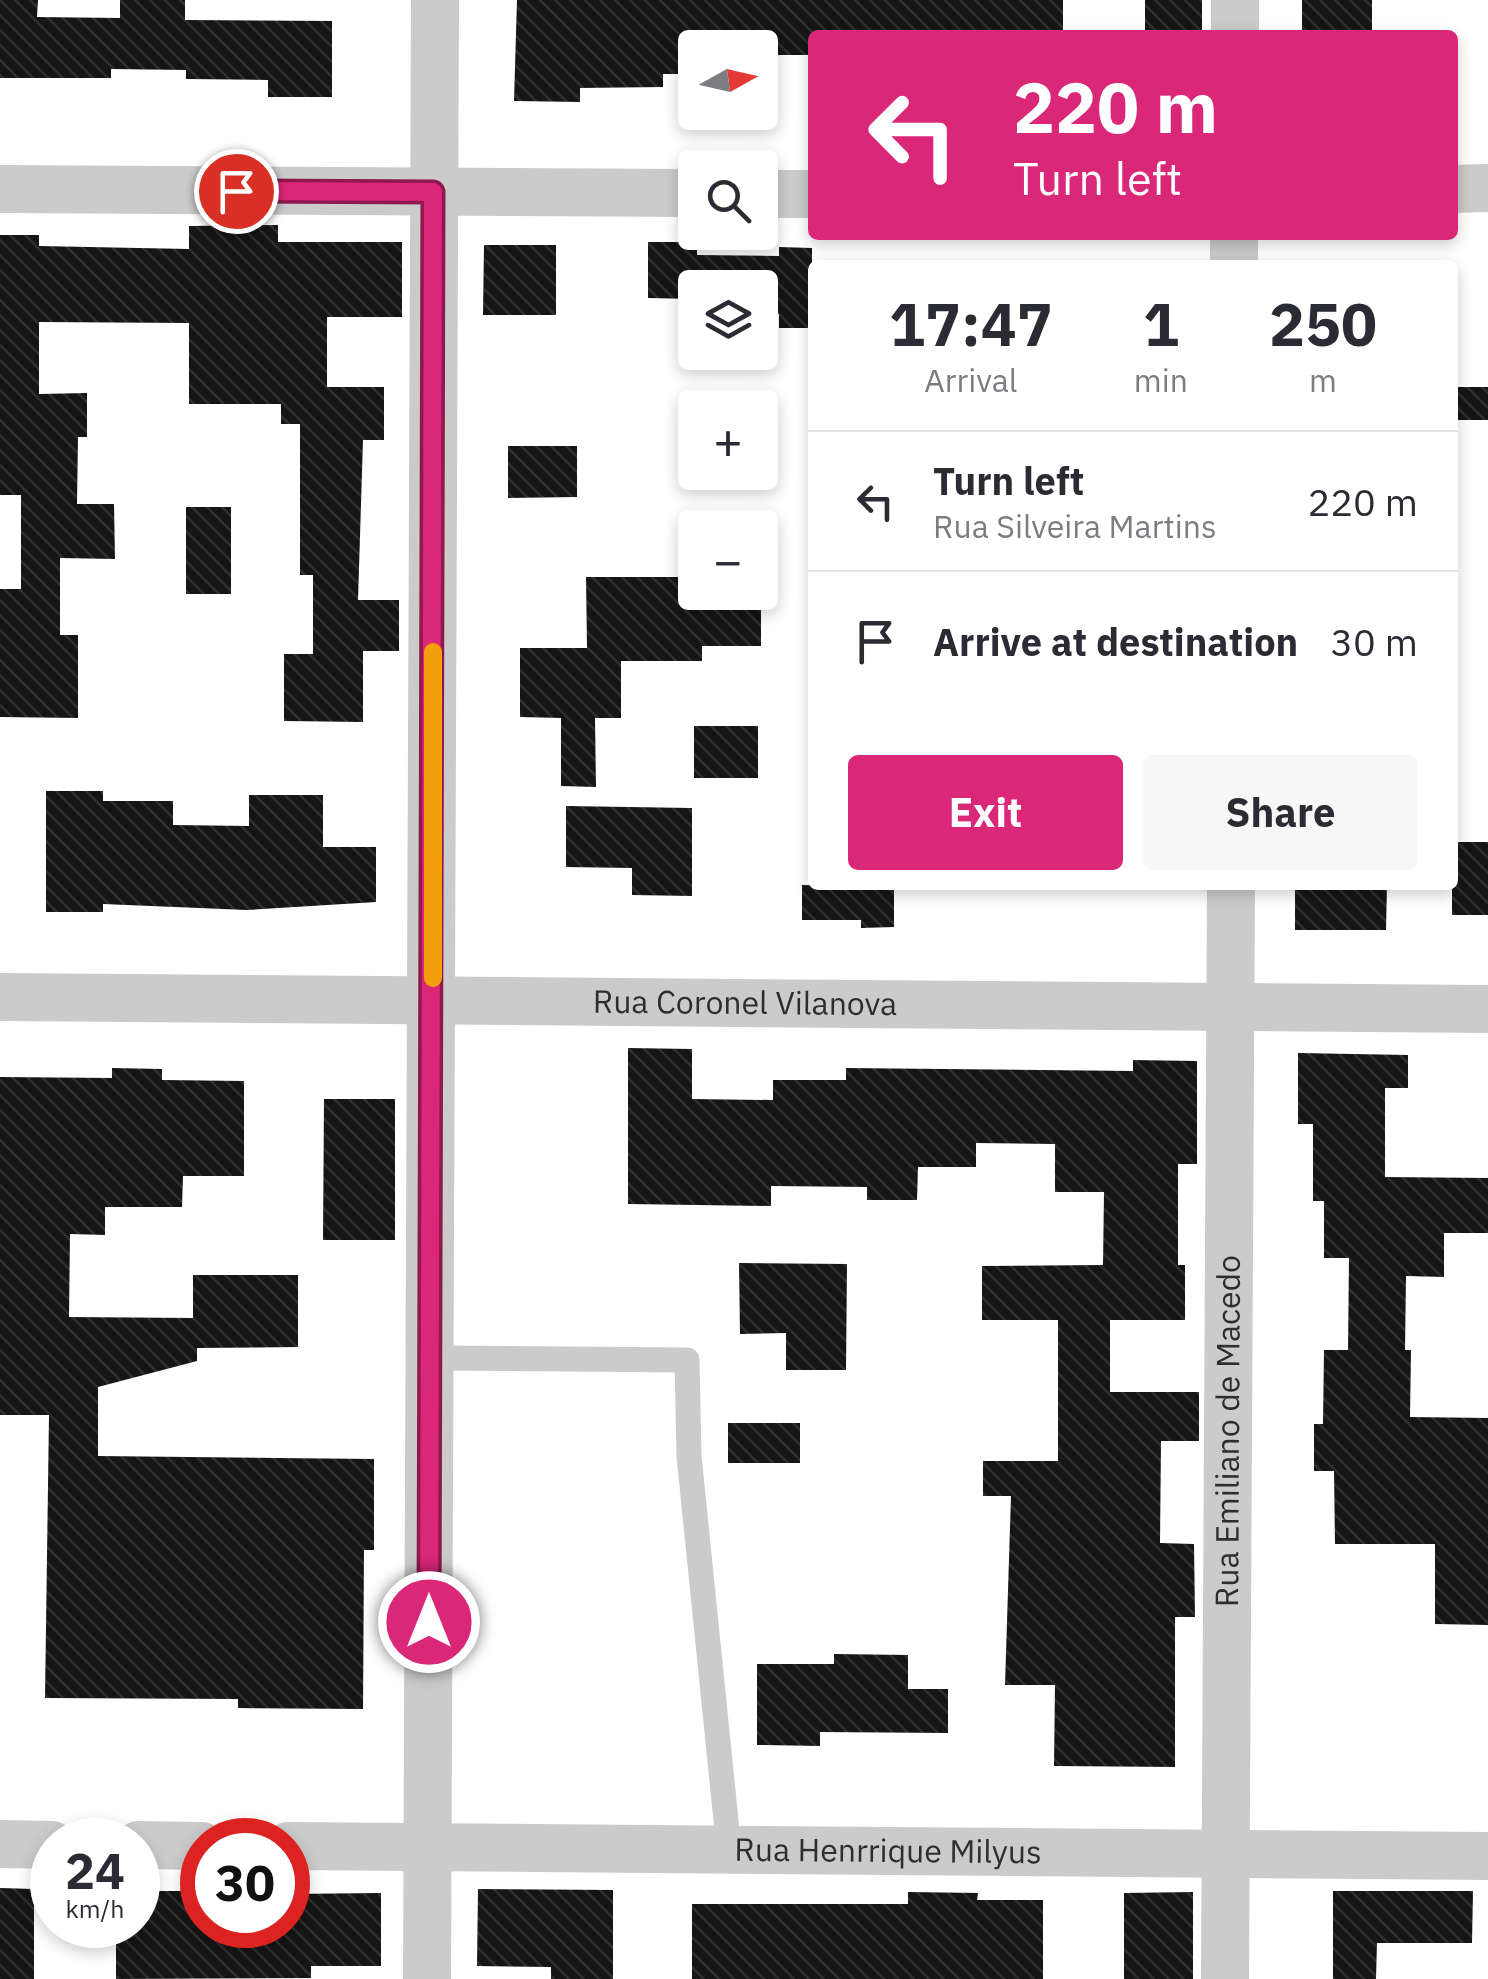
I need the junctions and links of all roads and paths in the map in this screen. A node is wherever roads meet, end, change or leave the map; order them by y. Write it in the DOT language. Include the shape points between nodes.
graph roads {
  1 [pos="435,0"];
  2 [pos="1234,0"];
  3 [pos="1234,30"];
  4 [pos="1488,188"];
  5 [pos="1458,189"];
  6 [pos="0,190"];
  7 [pos="433,192"];
  8 [pos="678,193"];
  9 [pos="778,194"];
  10 [pos="808,194"];
  11 [pos="1232,890"];
  12 [pos="0,996"];
  13 [pos="433,1001"];
  14 [pos="1231,1007"];
  15 [pos="1488,1009"];
  16 [pos="430,1358"];
  17 [pos="0,1844"];
  18 [pos="30,1844"];
  19 [pos="310,1846"];
  20 [pos="428,1848"];
  21 [pos="729,1850"];
  22 [pos="1227,1854"];
  23 [pos="1488,1856"];
  24 [pos="426,1979"];
  25 [pos="1225,1979"];
  1 -- 7 [label="street"];
  2 -- 3 [label="street"];
  4 -- 5 [label="street"];
  6 -- 7 [label="street"];
  7 -- 8 [label="street"];
  7 -- 13 [label="street"];
  9 -- 10 [label="street"];
  11 -- 14 [label="street, Rua Emiliano de Macedo"];
  12 -- 13 [label="street, Rua Coronel Vilanova"];
  13 -- 14 [label="street, Rua Coronel Vilanova"];
  13 -- 16 [label="street"];
  14 -- 15 [label="street, Rua Coronel Vilanova"];
  14 -- 22 [label="street, Rua Emiliano de Macedo"];
  16 -- 20 [label="street"];
  16 -- 21 [label="lane" via="687,1360 689,1456"];
  17 -- 18 [label="street"];
  19 -- 20 [label="street, Rua Henrrique Milyus"];
  20 -- 21 [label="street, Rua Henrrique Milyus"];
  20 -- 24 [label="street"];
  21 -- 22 [label="street, Rua Henrrique Milyus"];
  22 -- 23 [label="street, Rua Henrrique Milyus"];
  22 -- 25 [label="street, Rua Emiliano de Macedo"];
}
